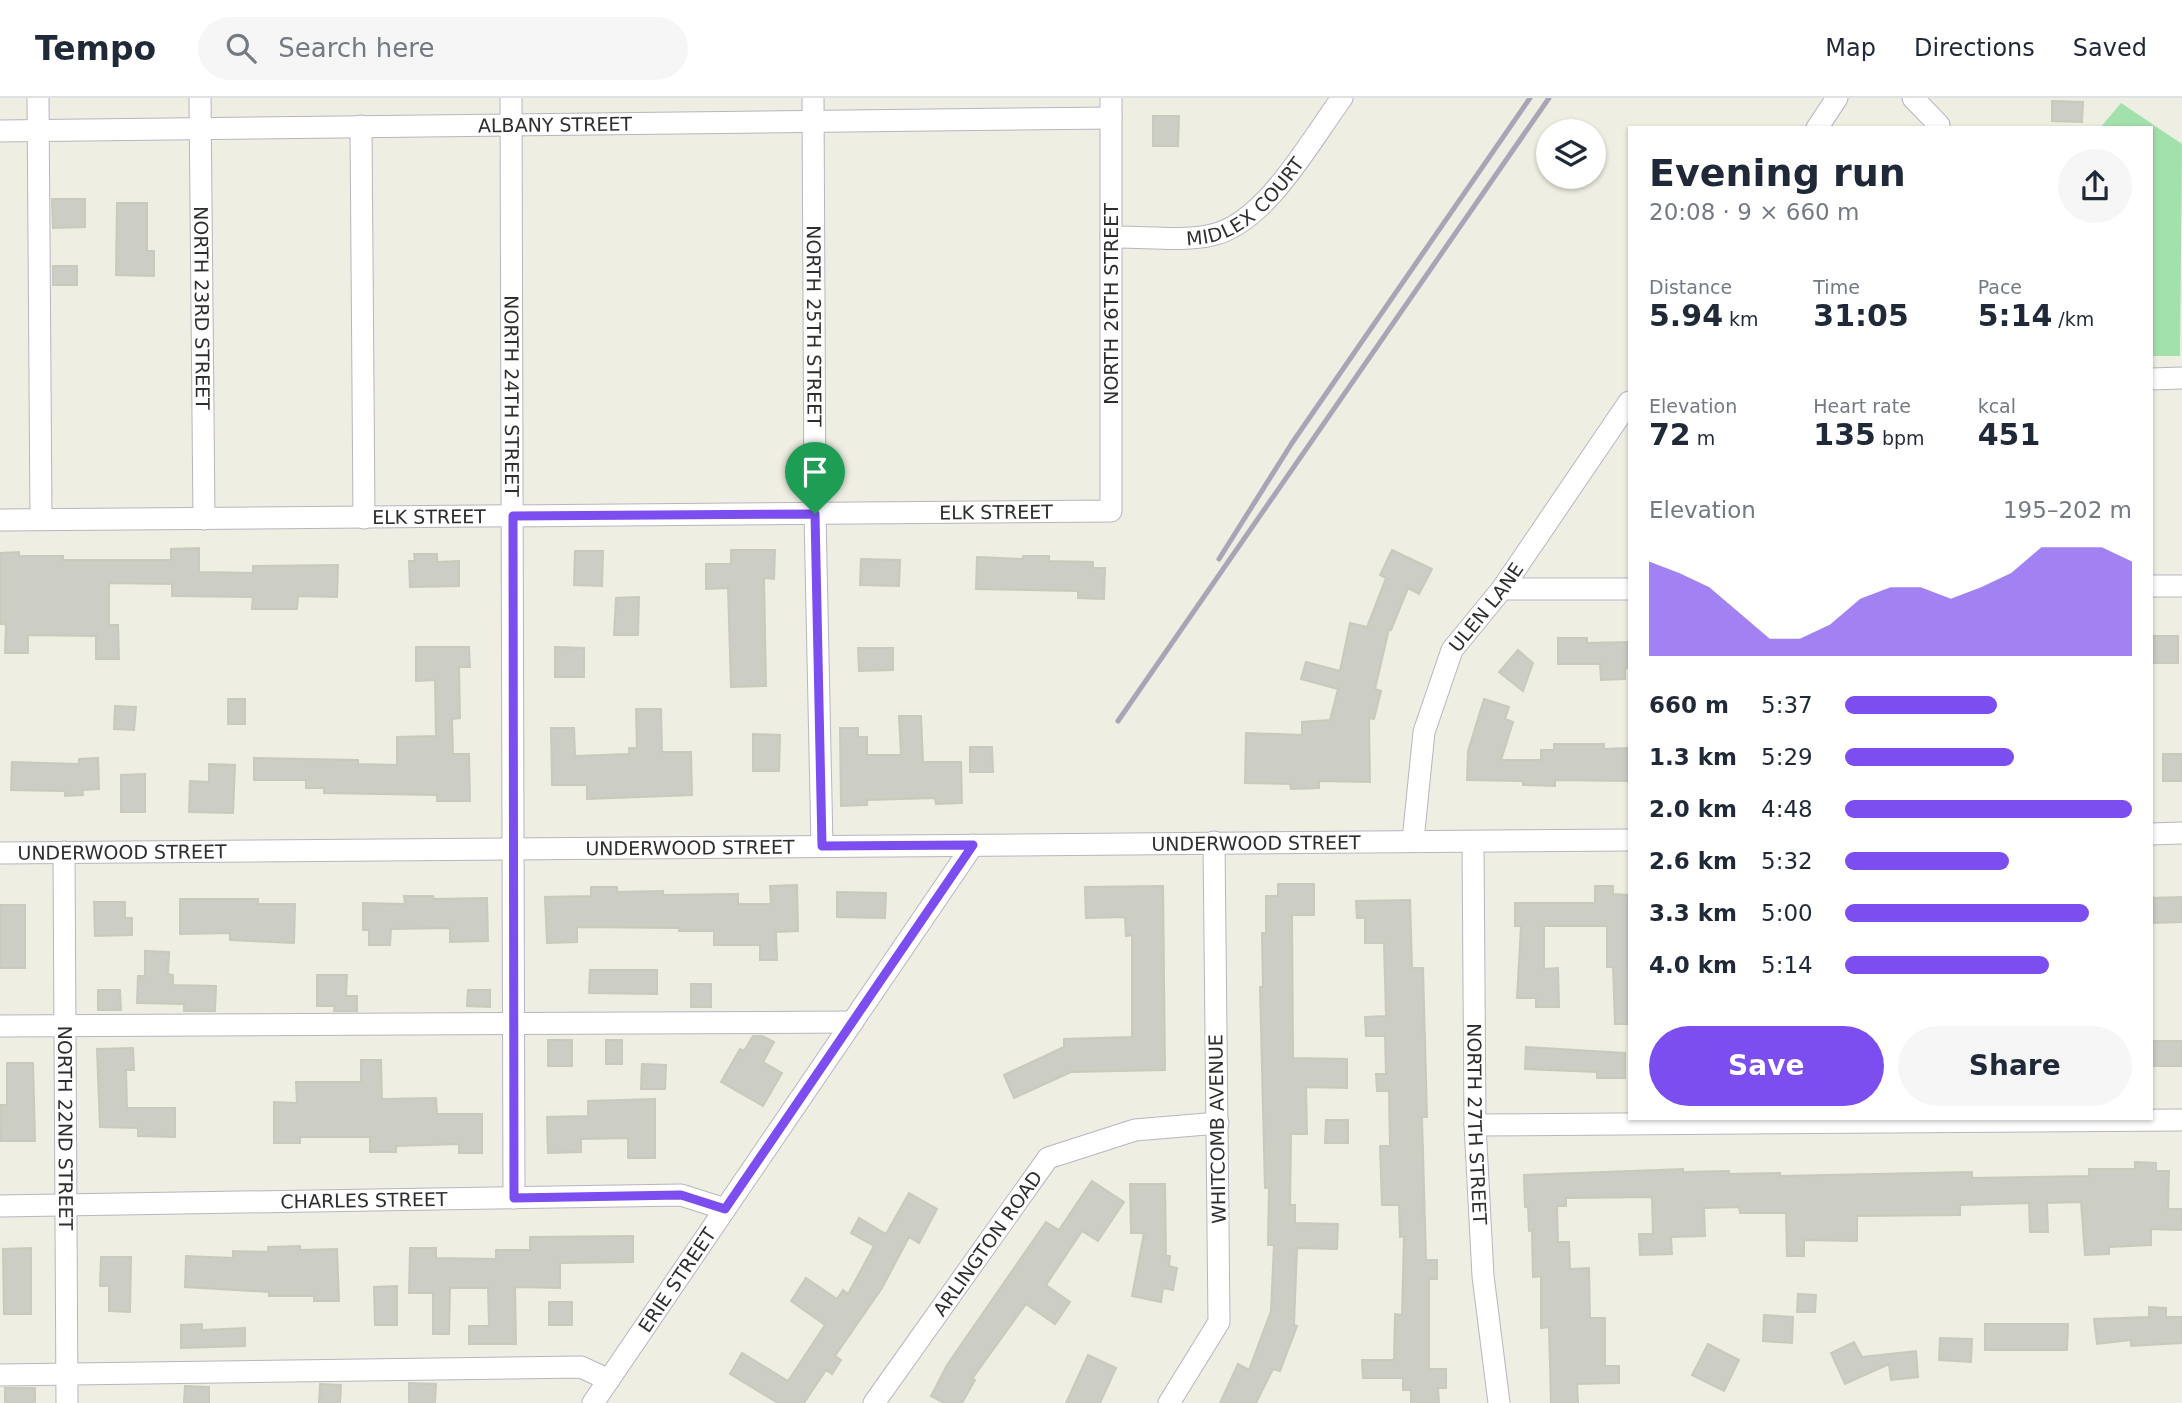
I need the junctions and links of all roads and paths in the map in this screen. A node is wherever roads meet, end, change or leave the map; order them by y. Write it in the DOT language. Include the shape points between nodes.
graph roads {
  1 [pos="38,98"];
  2 [pos="200,98"];
  3 [pos="511,98"];
  4 [pos="813,98"];
  5 [pos="1342,98"];
  6 [pos="1837,98"];
  7 [pos="1913,98"];
  8 [pos="1111,108"];
  9 [pos="814,122"];
  10 [pos="511,123"];
  11 [pos="1939,125"];
  12 [pos="361,126"];
  13 [pos="1818,126"];
  14 [pos="201,127"];
  15 [pos="0,131"];
  16 [pos="38,131"];
  17 [pos="1111,237"];
  18 [pos="2182,378"];
  19 [pos="2153,379"];
  20 [pos="1628,403"];
  21 [pos="1111,511"];
  22 [pos="815,514"];
  23 [pos="513,516"];
  24 [pos="364,518"];
  25 [pos="41,519"];
  26 [pos="204,519"];
  27 [pos="0,520"];
  28 [pos="2153,586"];
  29 [pos="2182,586"];
  30 [pos="1502,589"];
  31 [pos="1628,589"];
  32 [pos="2182,833"];
  33 [pos="2153,834"];
  34 [pos="1413,840"];
  35 [pos="1628,840"];
  36 [pos="1214,842"];
  37 [pos="1473,842"];
  38 [pos="973,845"];
  39 [pos="822,846"];
  40 [pos="513,849"];
  41 [pos="64,852"];
  42 [pos="0,853"];
  43 [pos="853,1022"];
  44 [pos="514,1024"];
  45 [pos="0,1026"];
  46 [pos="66,1026"];
  47 [pos="2182,1120"];
  48 [pos="1217,1123"];
  49 [pos="1475,1125"];
  50 [pos="514,1198"];
  51 [pos="64,1205"];
  52 [pos="0,1206"];
  53 [pos="725,1209"];
  54 [pos="0,1375"];
  55 [pos="66,1375"];
  56 [pos="609,1380"];
  57 [pos="66,1403"];
  58 [pos="593,1403"];
  59 [pos="874,1403"];
  60 [pos="1169,1403"];
  61 [pos="1499,1403"];
  1 -- 16 [label="street"];
  2 -- 14 [label="street, NORTH 23RD STREET"];
  3 -- 10 [label="street, NORTH 24TH STREET"];
  4 -- 9 [label="street, NORTH 25TH STREET"];
  5 -- 17 [label="street, MIDLEX COURT" via="1264,204 1246,221 1209,236"];
  6 -- 13 [label="street"];
  7 -- 11 [label="street"];
  8 -- 9 [label="street, ALBANY STREET"];
  8 -- 17 [label="street, NORTH 26TH STREET"];
  9 -- 10 [label="street, ALBANY STREET"];
  9 -- 22 [label="street, NORTH 25TH STREET"];
  10 -- 12 [label="street, ALBANY STREET"];
  10 -- 23 [label="street, NORTH 24TH STREET"];
  12 -- 14 [label="street, ALBANY STREET"];
  12 -- 24 [label="street"];
  14 -- 16 [label="street, ALBANY STREET"];
  14 -- 26 [label="street, NORTH 23RD STREET"];
  15 -- 16 [label="street, ALBANY STREET"];
  16 -- 25 [label="street"];
  17 -- 21 [label="street, NORTH 26TH STREET"];
  18 -- 19 [label="street"];
  20 -- 30 [label="street, ULEN LANE"];
  21 -- 22 [label="street, ELK STREET"];
  22 -- 23 [label="street, ELK STREET"];
  22 -- 39 [label="street, NORTH 25TH STREET"];
  23 -- 24 [label="street, ELK STREET"];
  23 -- 40 [label="street, NORTH 24TH STREET"];
  24 -- 26 [label="street, ELK STREET"];
  25 -- 26 [label="street, ELK STREET"];
  25 -- 27 [label="street, ELK STREET"];
  28 -- 29 [label="street"];
  30 -- 31 [label="street"];
  30 -- 34 [label="street, ULEN LANE" via="1452,650 1424,732"];
  32 -- 33 [label="street"];
  34 -- 36 [label="street, UNDERWOOD STREET"];
  34 -- 37 [label="street, UNDERWOOD STREET"];
  35 -- 37 [label="street, UNDERWOOD STREET"];
  36 -- 38 [label="street, UNDERWOOD STREET"];
  36 -- 48 [label="street, WHITCOMB AVENUE"];
  37 -- 49 [label="street, NORTH 27TH STREET"];
  38 -- 39 [label="street, UNDERWOOD STREET"];
  38 -- 43 [label="street, ERIE STREET"];
  39 -- 40 [label="street, UNDERWOOD STREET"];
  40 -- 41 [label="street, UNDERWOOD STREET"];
  40 -- 44 [label="street, NORTH 24TH STREET"];
  41 -- 42 [label="street, UNDERWOOD STREET"];
  41 -- 46 [label="street, NORTH 22ND STREET"];
  43 -- 44 [label="street"];
  43 -- 53 [label="street, ERIE STREET"];
  44 -- 46 [label="street"];
  44 -- 50 [label="street, NORTH 24TH STREET"];
  45 -- 46 [label="street"];
  46 -- 51 [label="street, NORTH 22ND STREET"];
  47 -- 49 [label="street"];
  48 -- 59 [label="street, ARLINGTON ROAD" via="1135,1130 1048,1158"];
  48 -- 60 [label="street, WHITCOMB AVENUE" via="1219,1322"];
  49 -- 61 [label="street, NORTH 27TH STREET" via="1483,1276"];
  50 -- 51 [label="street, CHARLES STREET"];
  50 -- 53 [label="street, CHARLES STREET" via="681,1195"];
  51 -- 52 [label="street, CHARLES STREET"];
  51 -- 55 [label="street, NORTH 22ND STREET"];
  53 -- 56 [label="street, ERIE STREET"];
  54 -- 55 [label="street"];
  55 -- 56 [label="street" via="581,1367"];
  55 -- 57 [label="street, NORTH 22ND STREET"];
  56 -- 58 [label="street, ERIE STREET"];
}
